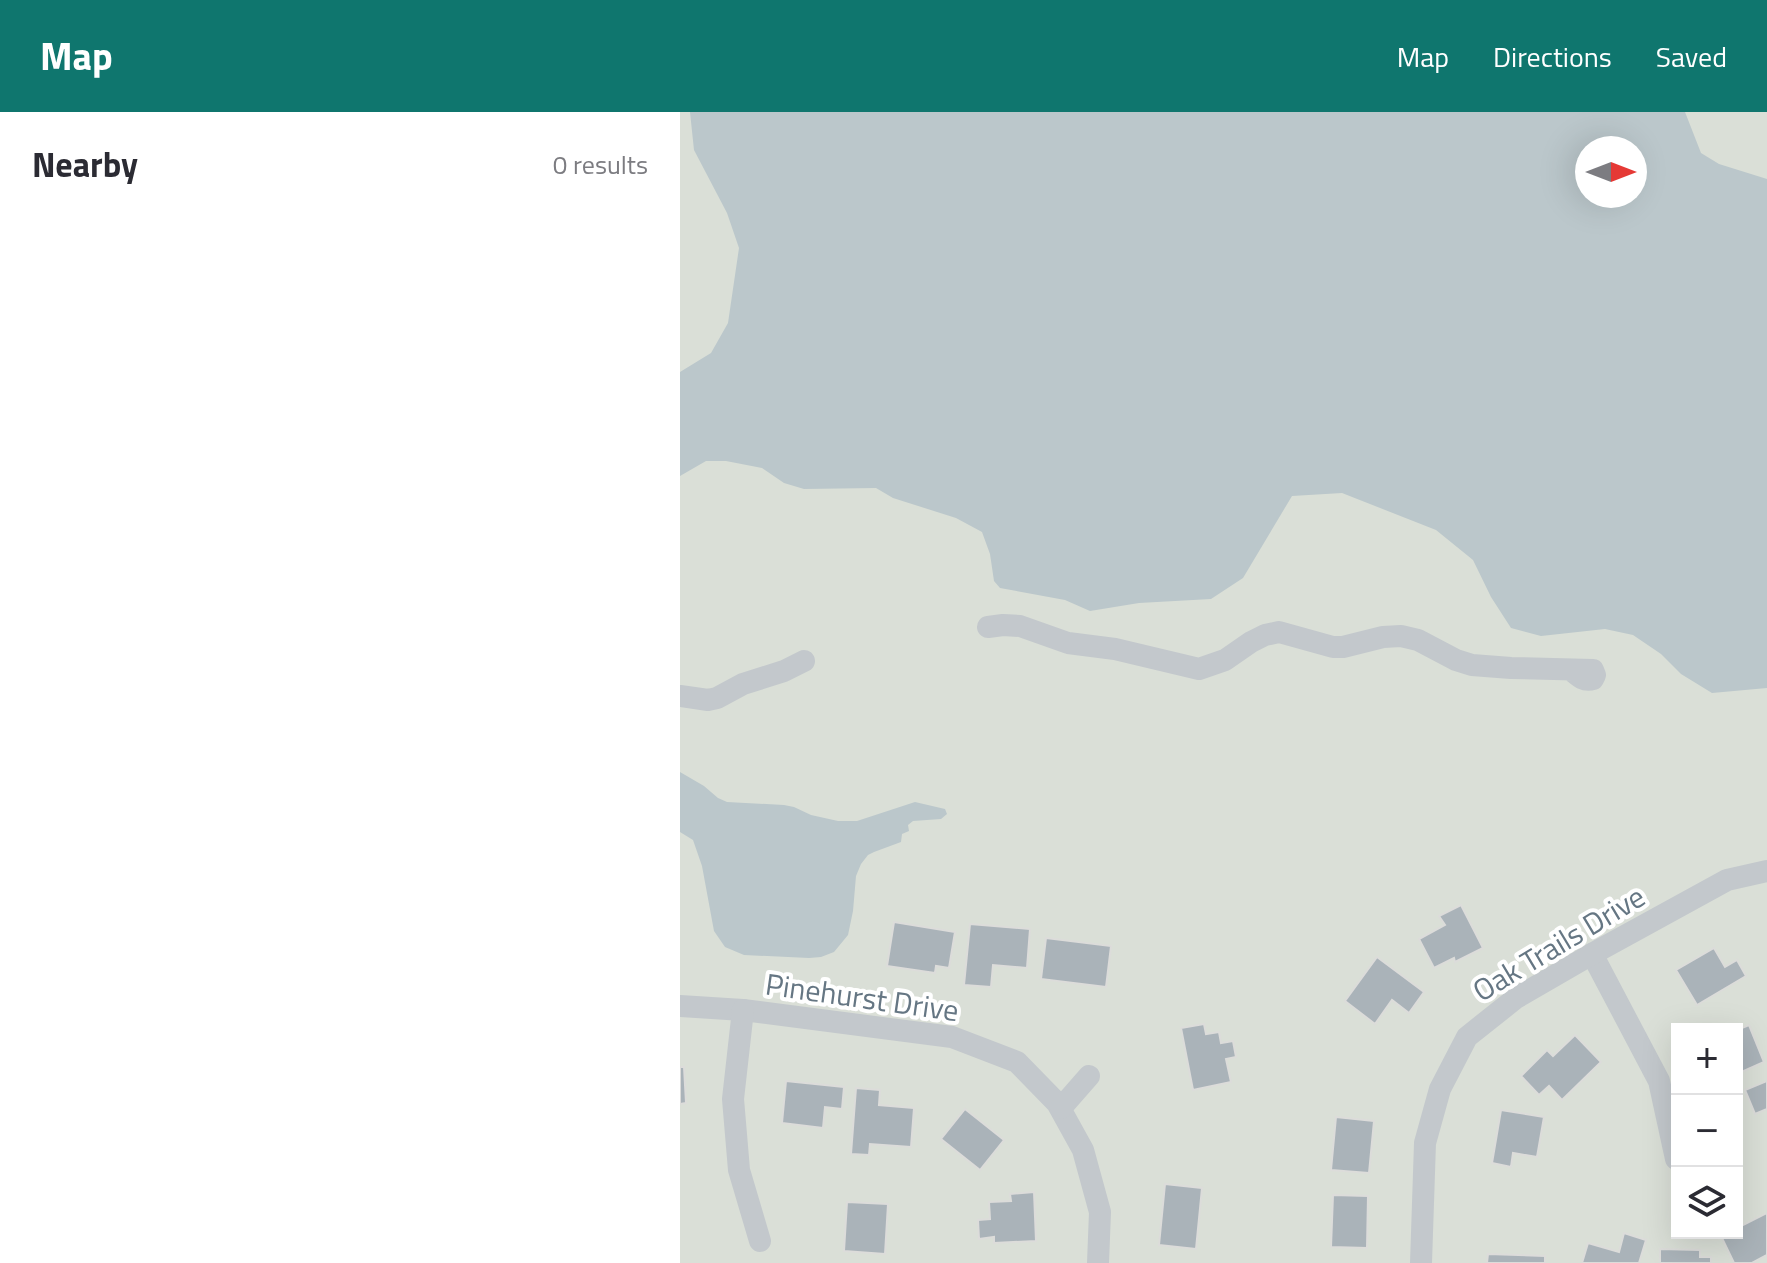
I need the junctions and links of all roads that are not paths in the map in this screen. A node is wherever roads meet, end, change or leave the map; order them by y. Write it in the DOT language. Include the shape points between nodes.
graph roads {
  1 [pos="988,627"];
  2 [pos="804,661"];
  3 [pos="1571,670"];
  4 [pos="680,696"];
  5 [pos="1767,871"];
  6 [pos="1592,954"];
  7 [pos="680,1006"];
  8 [pos="743,1010"];
  9 [pos="1089,1076"];
  10 [pos="1061,1108"];
  11 [pos="1671,1136"];
  12 [pos="760,1241"];
  13 [pos="1098,1263"];
  14 [pos="1421,1263"];
  1 -- 3 [label="street" via="1020,626 1073,645 1100,646 1199,669 1279,632 1333,647 1401,636 1472,665"];
  2 -- 4 [label="street" via="717,698"];
  5 -- 6 [label="street, Oak Trails Drive" via="1727,880"];
  6 -- 11 [label="street" via="1659,1081"];
  6 -- 14 [label="street, Oak Trails Drive" via="1516,998 1467,1037 1440,1089 1425,1143"];
  7 -- 8 [label="street, Pinehurst Drive"];
  8 -- 10 [label="street, Pinehurst Drive" via="952,1037 1017,1062"];
  8 -- 12 [label="street" via="733,1099 736,1142"];
  9 -- 10 [label="street"];
  10 -- 13 [label="street, Pinehurst Drive" via="1083,1150 1100,1212"];
}
